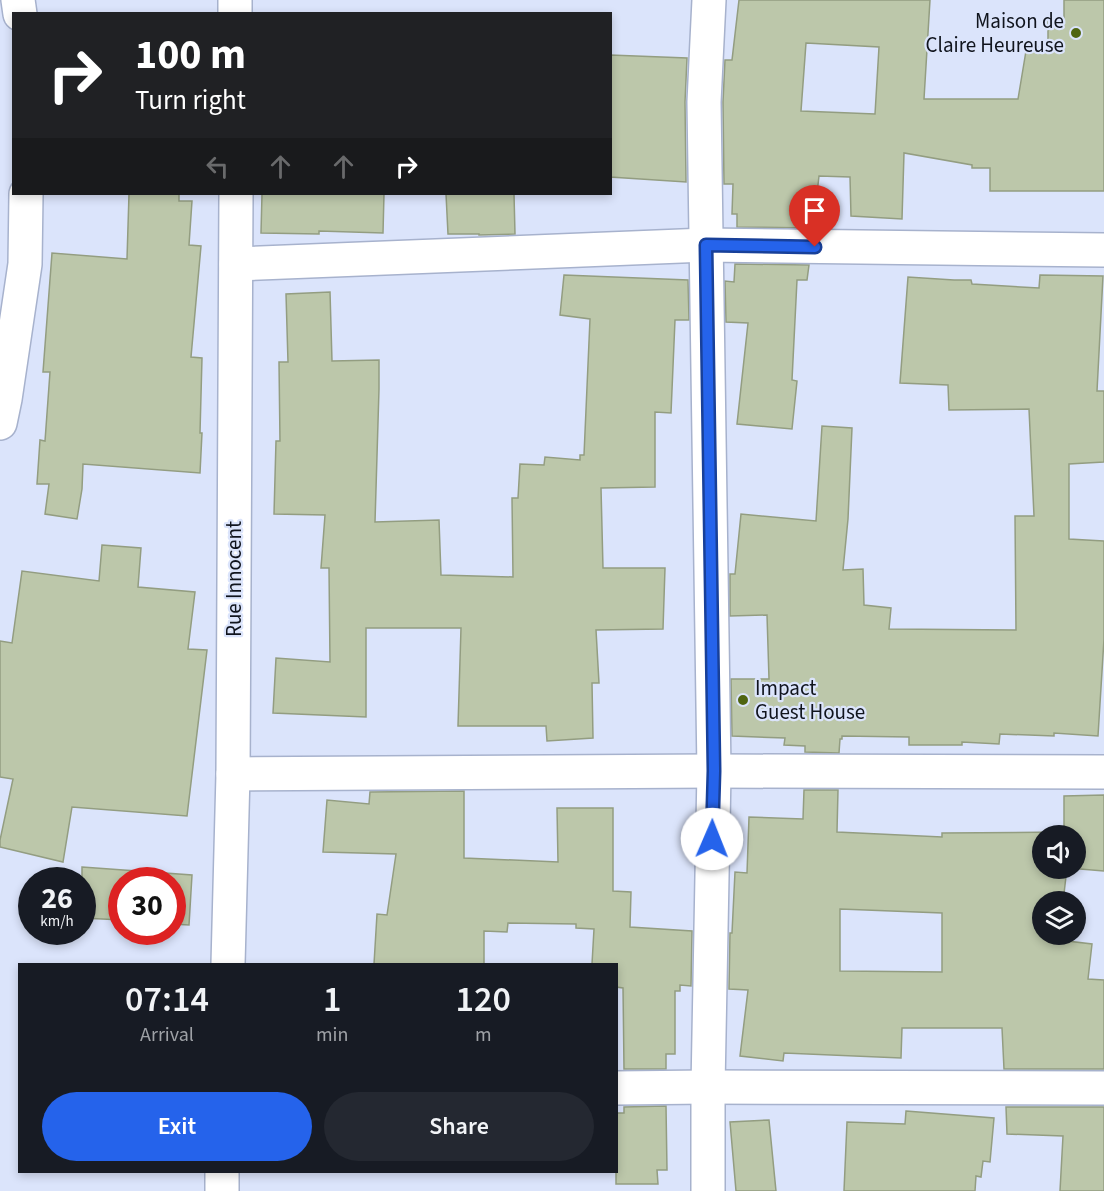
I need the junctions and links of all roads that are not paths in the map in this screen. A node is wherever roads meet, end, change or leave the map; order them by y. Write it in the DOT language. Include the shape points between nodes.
graph roads {
  1 [pos="709,0"];
  2 [pos="26,195"];
  3 [pos="236,195"];
  4 [pos="706,245"];
  5 [pos="1104,250"];
  6 [pos="236,264"];
  7 [pos="0,423"];
  8 [pos="714,771"];
  9 [pos="1104,772"];
  10 [pos="233,774"];
  11 [pos="228,963"];
  12 [pos="708,1087"];
  13 [pos="618,1088"];
  14 [pos="1104,1088"];
  15 [pos="222,1173"];
  16 [pos="222,1191"];
  17 [pos="708,1191"];
  1 -- 4 [label="street" via="704,102"];
  2 -- 7 [label="street" via="25,264"];
  3 -- 6 [label="street, Rue Innocent"];
  4 -- 5 [label="street"];
  4 -- 6 [label="street"];
  4 -- 8 [label="street"];
  6 -- 10 [label="street, Rue Innocent"];
  8 -- 9 [label="street"];
  8 -- 10 [label="street"];
  8 -- 12 [label="street"];
  10 -- 11 [label="street, Rue Innocent"];
  12 -- 13 [label="street"];
  12 -- 14 [label="street"];
  12 -- 17 [label="street"];
  15 -- 16 [label="street"];
}
